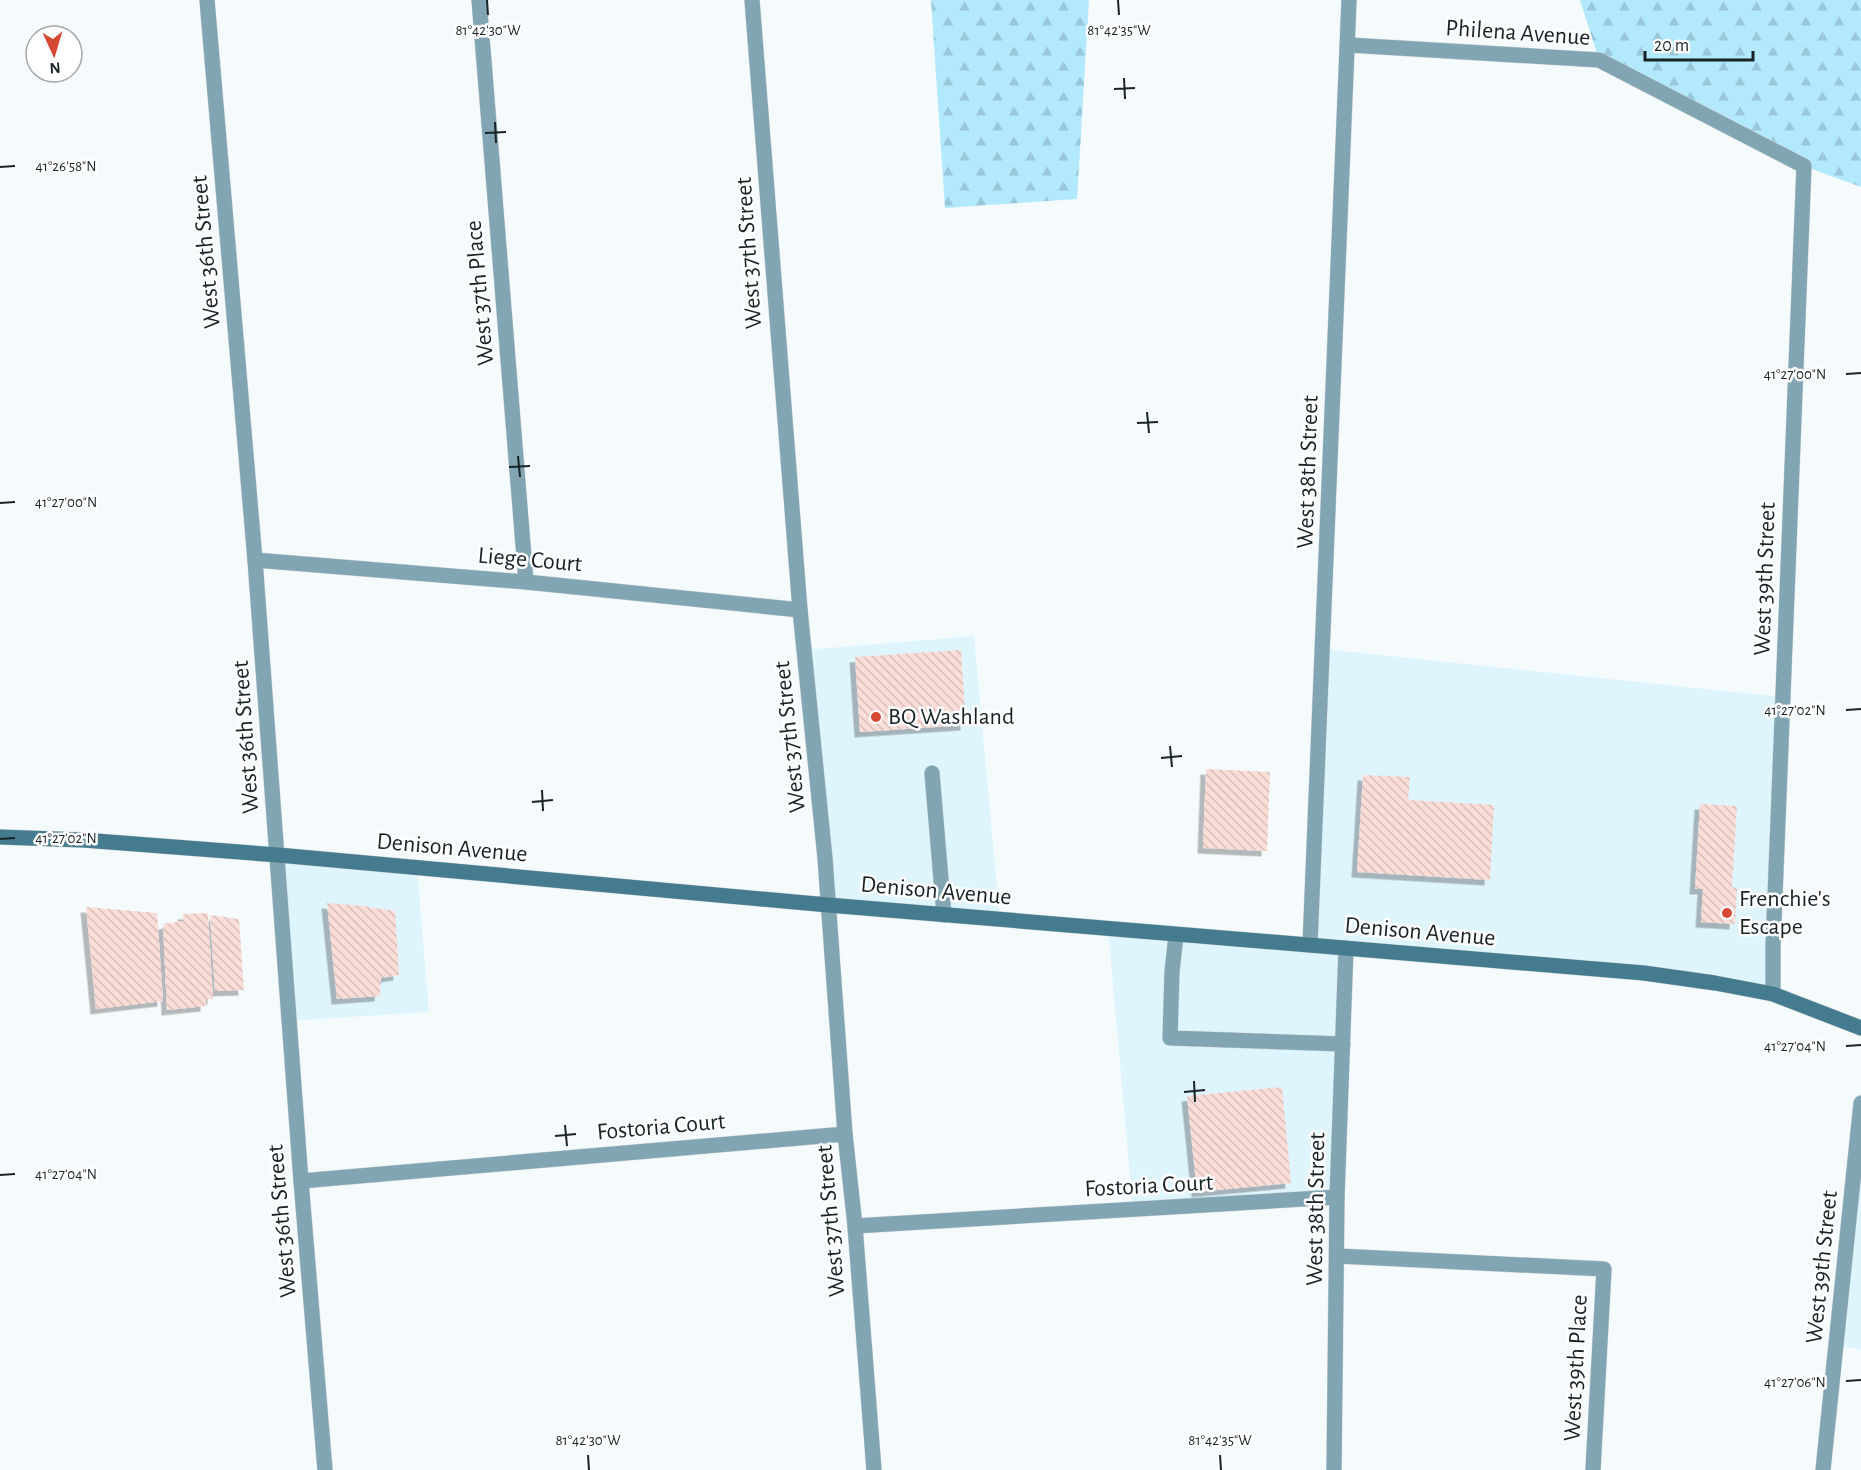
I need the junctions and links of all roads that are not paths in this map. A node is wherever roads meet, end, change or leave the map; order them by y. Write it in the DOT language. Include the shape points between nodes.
graph roads {
  1 [pos="207,0"];
  2 [pos="479,0"];
  3 [pos="752,0"];
  4 [pos="1349,0"];
  5 [pos="1349,45"];
  6 [pos="1804,166"];
  7 [pos="255,560"];
  8 [pos="526,582"];
  9 [pos="800,610"];
  10 [pos="933,773"];
  11 [pos="0,837"];
  12 [pos="278,855"];
  13 [pos="828,905"];
  14 [pos="944,915"];
  15 [pos="1176,934"];
  16 [pos="1310,945"];
  17 [pos="1346,948"];
  18 [pos="1773,994"];
  19 [pos="1861,1028"];
  20 [pos="1343,1044"];
  21 [pos="1861,1103"];
  22 [pos="845,1134"];
  23 [pos="301,1181"];
  24 [pos="1337,1197"];
  25 [pos="855,1226"];
  26 [pos="1338,1256"];
  27 [pos="325,1470"];
  28 [pos="874,1470"];
  29 [pos="1334,1470"];
  30 [pos="1593,1470"];
  31 [pos="1822,1470"];
  1 -- 7 [label="street, West 36th Street"];
  2 -- 8 [label="street, West 37th Place"];
  3 -- 9 [label="street, West 37th Street"];
  4 -- 5 [label="street, West 38th Street"];
  5 -- 6 [label="street, Philena Avenue" via="1599,60"];
  5 -- 16 [label="street, West 38th Street"];
  6 -- 18 [label="street, West 39th Street"];
  7 -- 8 [label="street, Liege Court"];
  7 -- 12 [label="street, West 36th Street"];
  8 -- 9 [label="street, Liege Court"];
  9 -- 13 [label="street, West 37th Street"];
  10 -- 14 [label="street"];
  11 -- 12 [label="main road, Denison Avenue"];
  12 -- 13 [label="main road, Denison Avenue"];
  12 -- 23 [label="street, West 36th Street"];
  13 -- 14 [label="main road, Denison Avenue"];
  13 -- 22 [label="street, West 37th Street"];
  14 -- 15 [label="main road, Denison Avenue"];
  15 -- 16 [label="main road, Denison Avenue"];
  15 -- 20 [label="street" via="1170,1038"];
  16 -- 17 [label="main road, Denison Avenue"];
  17 -- 18 [label="main road, Denison Avenue" via="1644,973"];
  17 -- 20 [label="street, West 38th Street"];
  18 -- 19 [label="main road, Denison Avenue"];
  20 -- 24 [label="street, West 38th Street"];
  21 -- 31 [label="street, West 39th Street"];
  22 -- 23 [label="street, Fostoria Court"];
  22 -- 25 [label="street, West 37th Street"];
  23 -- 27 [label="street, West 36th Street"];
  24 -- 25 [label="street, Fostoria Court"];
  24 -- 26 [label="street, West 38th Street"];
  25 -- 28 [label="street, West 37th Street"];
  26 -- 29 [label="street, West 38th Street"];
  26 -- 30 [label="street, West 39th Place" via="1604,1269"];
}
